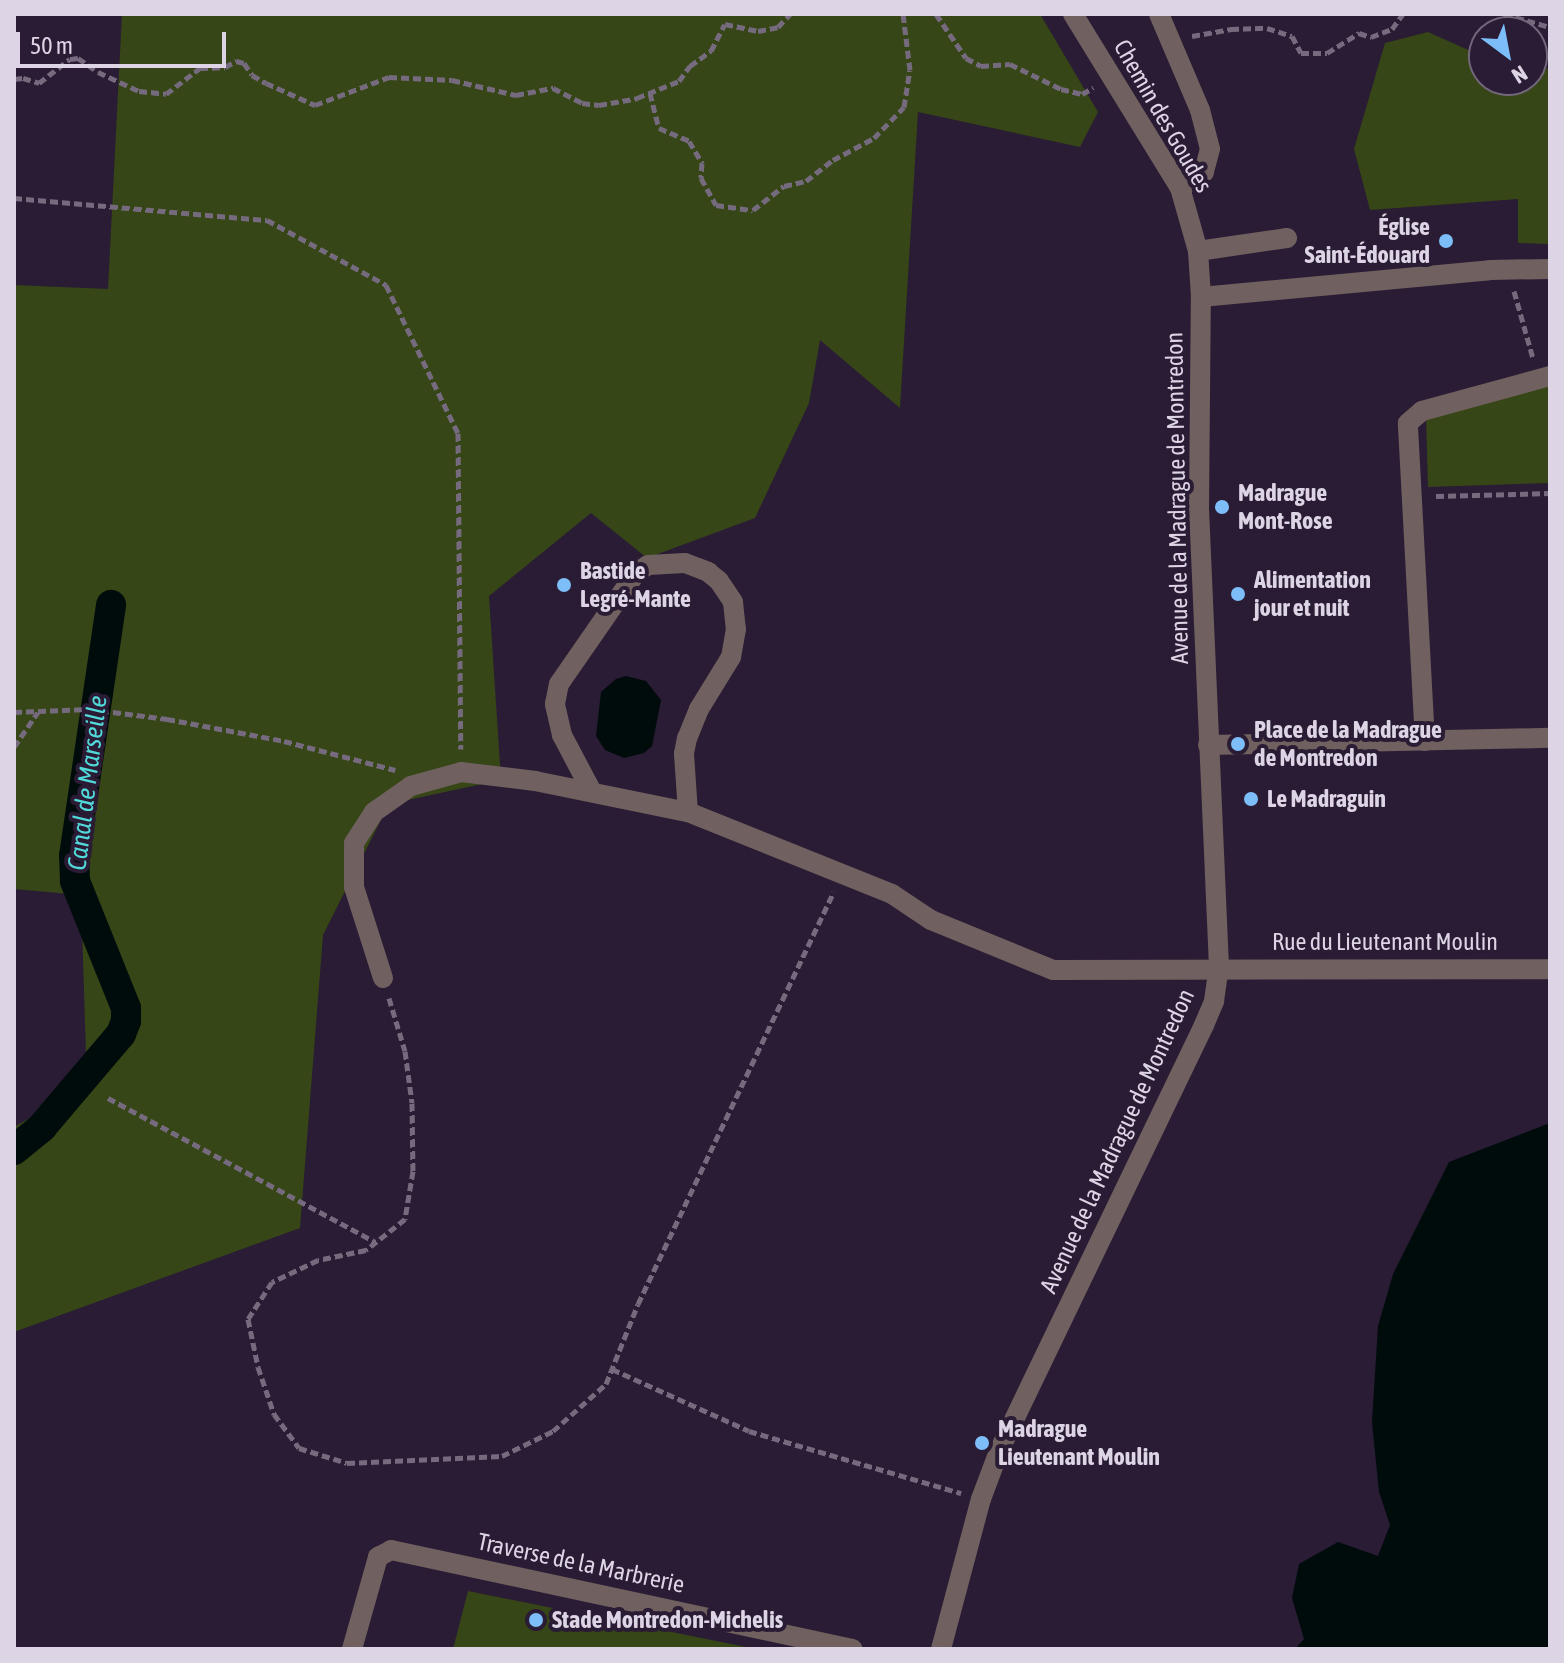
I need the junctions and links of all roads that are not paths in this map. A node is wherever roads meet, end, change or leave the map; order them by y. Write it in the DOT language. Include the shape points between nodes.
graph roads {
  1 [pos="1073,14"];
  2 [pos="1159,14"];
  3 [pos="1180,188"];
  4 [pos="1287,238"];
  5 [pos="1198,251"];
  6 [pos="1550,269"];
  7 [pos="1201,297"];
  8 [pos="1550,376"];
  9 [pos="1550,738"];
  10 [pos="1425,741"];
  11 [pos="1208,745"];
  12 [pos="592,792"];
  13 [pos="688,812"];
  14 [pos="1219,967"];
  15 [pos="1550,969"];
  16 [pos="383,978"];
  17 [pos="352,1649"];
  18 [pos="852,1649"];
  19 [pos="941,1649"];
  1 -- 3 [label="street, Chemin des Goudes"];
  2 -- 3 [label="street" via="1200,110 1210,149 1204,172"];
  3 -- 5 [label="street, Chemin des Goudes"];
  4 -- 5 [label="street"];
  5 -- 7 [label="street, Chemin des Goudes"];
  6 -- 7 [label="street"];
  7 -- 11 [label="street, Avenue de la Madrague de Montredon" via="1199,508"];
  8 -- 10 [label="street" via="1422,411 1408,423"];
  9 -- 10 [label="street"];
  10 -- 11 [label="street"];
  11 -- 14 [label="street, Avenue de la Madrague de Montredon"];
  12 -- 13 [label="street, Rue du Lieutenant Moulin"];
  12 -- 13 [label="street" via="562,735 555,704 559,684 636,573 648,565 685,563 719,581 733,602 736,629 731,657 687,738"];
  12 -- 16 [label="street, Rue du Lieutenant Moulin" via="461,772 411,786 374,812 354,843 354,887"];
  13 -- 14 [label="street, Rue du Lieutenant Moulin" via="902,899 931,920 1053,970"];
  14 -- 15 [label="street, Rue du Lieutenant Moulin"];
  14 -- 19 [label="street, Avenue de la Madrague de Montredon" via="1211,1011 999,1451"];
  17 -- 18 [label="street, Traverse de la Marbrerie" via="381,1553 396,1550"];
}
